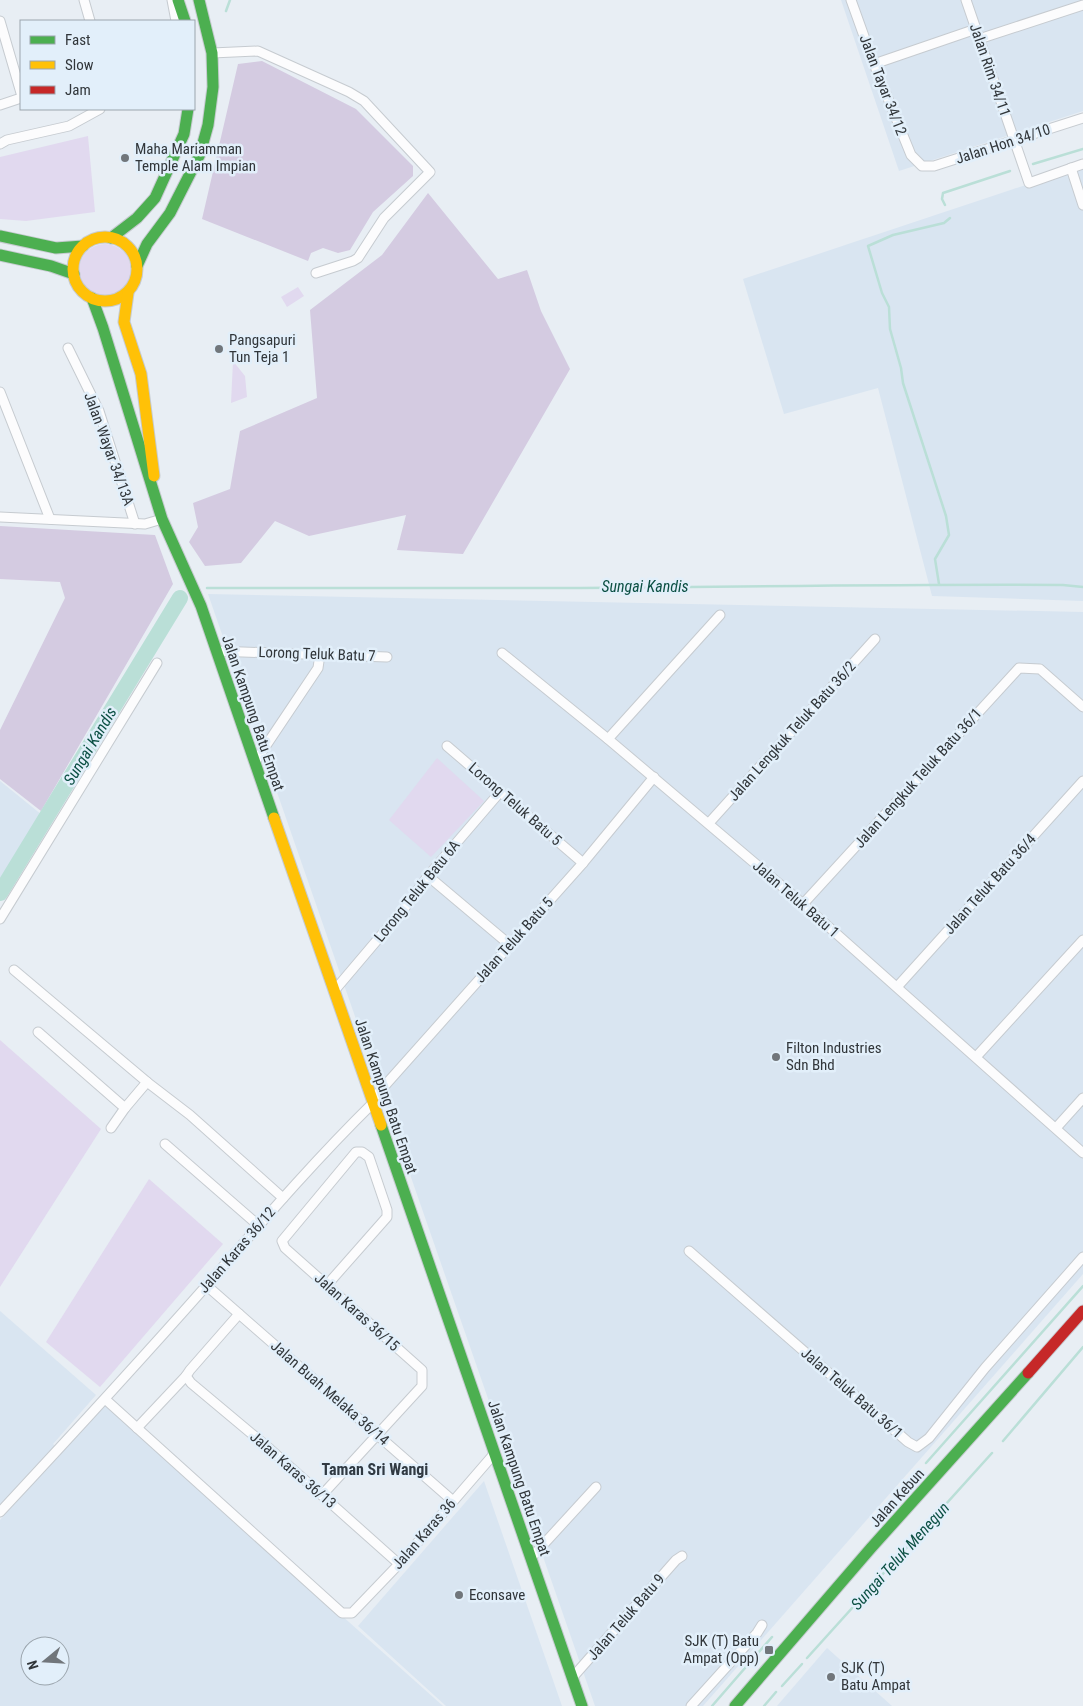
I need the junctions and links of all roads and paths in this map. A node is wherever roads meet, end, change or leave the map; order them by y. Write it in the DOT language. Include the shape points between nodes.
graph roads {
  1 [pos="84,0"];
  2 [pos="172,0"];
  3 [pos="178,0"];
  4 [pos="199,0"];
  5 [pos="851,0"];
  6 [pos="966,0"];
  7 [pos="1083,5"];
  8 [pos="90,20"];
  9 [pos="176,20"];
  10 [pos="185,20"];
  11 [pos="0,21"];
  12 [pos="976,29"];
  13 [pos="979,39"];
  14 [pos="212,53"];
  15 [pos="874,64"];
  16 [pos="20,90"];
  17 [pos="20,98"];
  18 [pos="0,105"];
  19 [pos="98,110"];
  20 [pos="188,110"];
  21 [pos="1083,118"];
  22 [pos="1014,140"];
  23 [pos="0,144"];
  24 [pos="1083,164"];
  25 [pos="922,166"];
  26 [pos="1071,168"];
  27 [pos="1083,205"];
  28 [pos="0,236"];
  29 [pos="111,238"];
  30 [pos="84,246"];
  31 [pos="0,256"];
  32 [pos="137,266"];
  33 [pos="316,273"];
  34 [pos="74,274"];
  35 [pos="128,293"];
  36 [pos="92,298"];
  37 [pos="68,348"];
  38 [pos="0,392"];
  39 [pos="155,498"];
  40 [pos="0,517"];
  41 [pos="50,519"];
  42 [pos="162,519"];
  43 [pos="135,524"];
  44 [pos="720,615"];
  45 [pos="875,639"];
  46 [pos="216,651"];
  47 [pos="502,653"];
  48 [pos="320,654"];
  49 [pos="387,657"];
  50 [pos="157,663"];
  51 [pos="1083,707"];
  52 [pos="608,738"];
  53 [pos="447,746"];
  54 [pos="255,762"];
  55 [pos="654,777"];
  56 [pos="1083,781"];
  57 [pos="500,792"];
  58 [pos="709,823"];
  59 [pos="583,863"];
  60 [pos="428,876"];
  61 [pos="803,904"];
  62 [pos="0,919"];
  63 [pos="1083,940"];
  64 [pos="510,945"];
  65 [pos="14,970"];
  66 [pos="897,988"];
  67 [pos="334,990"];
  68 [pos="38,1032"];
  69 [pos="976,1057"];
  70 [pos="147,1082"];
  71 [pos="1083,1098"];
  72 [pos="372,1102"];
  73 [pos="125,1108"];
  74 [pos="111,1128"];
  75 [pos="1056,1128"];
  76 [pos="165,1144"];
  77 [pos="1083,1152"];
  78 [pos="283,1198"];
  79 [pos="258,1225"];
  80 [pos="689,1251"];
  81 [pos="1083,1257"];
  82 [pos="206,1285"];
  83 [pos="328,1285"];
  84 [pos="1083,1312"];
  85 [pos="239,1314"];
  86 [pos="186,1376"];
  87 [pos="105,1399"];
  88 [pos="137,1428"];
  89 [pos="377,1435"];
  90 [pos="494,1454"];
  91 [pos="596,1487"];
  92 [pos="322,1495"];
  93 [pos="453,1501"];
  94 [pos="0,1512"];
  95 [pos="682,1556"];
  96 [pos="530,1558"];
  97 [pos="399,1564"];
  98 [pos="762,1625"];
  99 [pos="572,1678"];
  100 [pos="582,1706"];
  101 [pos="691,1706"];
  102 [pos="735,1706"];
  1 -- 8 [label="street"];
  2 -- 9 [label="street"];
  3 -- 10 [label="main road"];
  4 -- 14 [label="main road"];
  5 -- 15 [label="street, Jalan Tayar 34/12"];
  6 -- 12 [label="street, Jalan Rim 34/11"];
  7 -- 13 [label="street"];
  11 -- 16 [label="street"];
  12 -- 13 [label="street, Jalan Rim 34/11"];
  12 -- 15 [label="street"];
  13 -- 22 [label="street, Jalan Rim 34/11"];
  14 -- 32 [label="main road" via="213,87 200,154 170,213 147,244"];
  14 -- 33 [label="street" via="258,51 349,92 364,101 430,172 384,218 358,258"];
  15 -- 25 [label="street, Jalan Tayar 34/12" via="911,155"];
  17 -- 18 [label="street"];
  19 -- 23 [label="street" via="69,126"];
  20 -- 29 [label="main road" via="184,134 155,198 137,218"];
  21 -- 22 [label="street, Jalan Hon 34/10"];
  22 -- 25 [label="street, Jalan Hon 34/10" via="934,166"];
  22 -- 26 [label="street, Jalan Rim 34/11" via="1028,183"];
  24 -- 26 [label="street"];
  26 -- 27 [label="street"];
  28 -- 30 [label="main road" via="56,248"];
  29 -- 30 [label="main road" via="89,241"];
  29 -- 32 [label="main road" via="130,248"];
  30 -- 34 [label="main road" via="76,256"];
  31 -- 34 [label="main road"];
  32 -- 35 [label="main road" via="137,276"];
  34 -- 36 [label="main road" via="78,286"];
  35 -- 36 [label="main road" via="110,301"];
  35 -- 39 [label="main road, Jalan Kampung Batu Empat" via="124,322 141,374"];
  36 -- 39 [label="main road, Jalan Kampung Batu Empat"];
  37 -- 43 [label="street, Jalan Wayar 34/13A" via="98,411"];
  38 -- 41 [label="street"];
  39 -- 42 [label="main road, Jalan Kampung Batu Empat"];
  40 -- 41 [label="street"];
  41 -- 43 [label="street"];
  42 -- 43 [label="street"];
  42 -- 46 [label="main road, Jalan Kampung Batu Empat"];
  44 -- 52 [label="street"];
  45 -- 58 [label="street, Jalan Lengkuk Teluk Batu 36/2"];
  46 -- 48 [label="street, Lorong Teluk Batu 7"];
  46 -- 54 [label="main road, Jalan Kampung Batu Empat"];
  47 -- 52 [label="street, Jalan Teluk Batu 1"];
  48 -- 49 [label="street, Lorong Teluk Batu 7"];
  48 -- 54 [label="street" via="318,668"];
  50 -- 62 [label="street"];
  51 -- 61 [label="street, Jalan Lengkuk Teluk Batu 36/1" via="1040,669 1019,668"];
  52 -- 55 [label="street, Jalan Teluk Batu 1"];
  53 -- 57 [label="street, Lorong Teluk Batu 5"];
  54 -- 67 [label="main road, Jalan Kampung Batu Empat"];
  55 -- 58 [label="street, Jalan Teluk Batu 1"];
  55 -- 59 [label="street, Jalan Teluk Batu 5"];
  56 -- 66 [label="street, Jalan Teluk Batu 36/4"];
  57 -- 59 [label="street, Lorong Teluk Batu 5"];
  57 -- 60 [label="street, Lorong Teluk Batu 6A"];
  58 -- 61 [label="street, Jalan Teluk Batu 1"];
  59 -- 64 [label="street, Jalan Teluk Batu 5"];
  60 -- 64 [label="street"];
  60 -- 67 [label="street, Lorong Teluk Batu 6A"];
  61 -- 66 [label="street, Jalan Teluk Batu 1"];
  63 -- 69 [label="street"];
  64 -- 72 [label="street, Jalan Teluk Batu 5"];
  65 -- 70 [label="street"];
  66 -- 69 [label="street, Jalan Teluk Batu 1"];
  67 -- 72 [label="main road, Jalan Kampung Batu Empat"];
  68 -- 73 [label="street"];
  69 -- 75 [label="street, Jalan Teluk Batu 1"];
  70 -- 73 [label="street"];
  70 -- 78 [label="street" via="190,1115"];
  71 -- 75 [label="street"];
  72 -- 78 [label="street, Jalan Karas 36/12"];
  72 -- 90 [label="main road, Jalan Kampung Batu Empat"];
  73 -- 74 [label="street"];
  75 -- 77 [label="street, Jalan Teluk Batu 1"];
  76 -- 79 [label="street"];
  78 -- 79 [label="street, Jalan Karas 36/12"];
  79 -- 82 [label="street, Jalan Karas 36/12"];
  80 -- 81 [label="street, Jalan Teluk Batu 36/1" via="917,1447 929,1438 985,1368"];
  82 -- 85 [label="street, Jalan Buah Melaka 36/14"];
  82 -- 87 [label="street, Jalan Karas 36/12"];
  83 -- 83 [label="street, Jalan Karas 36/15" via="285,1248 282,1241 356,1152 362,1152 369,1157 387,1217"];
  83 -- 89 [label="street, Jalan Karas 36/15" via="422,1370 422,1386"];
  84 -- 102 [label="main road, Jalan Kebun" via="871,1548"];
  85 -- 86 [label="street"];
  85 -- 89 [label="street, Jalan Buah Melaka 36/14"];
  86 -- 88 [label="street"];
  86 -- 92 [label="street, Jalan Karas 36/13"];
  87 -- 88 [label="street"];
  87 -- 94 [label="street, Jalan Karas 36/12"];
  88 -- 97 [label="street, Jalan Karas 36" via="342,1613 352,1613"];
  89 -- 92 [label="street"];
  89 -- 93 [label="street, Jalan Buah Melaka 36/14"];
  90 -- 93 [label="street, Jalan Karas 36"];
  90 -- 96 [label="main road, Jalan Kampung Batu Empat"];
  91 -- 96 [label="street"];
  92 -- 97 [label="street, Jalan Karas 36/13"];
  93 -- 97 [label="street, Jalan Karas 36"];
  95 -- 99 [label="street, Jalan Teluk Batu 9"];
  96 -- 99 [label="main road, Jalan Kampung Batu Empat"];
  98 -- 101 [label="street"];
  99 -- 100 [label="main road, Jalan Kampung Batu Empat"];
}
